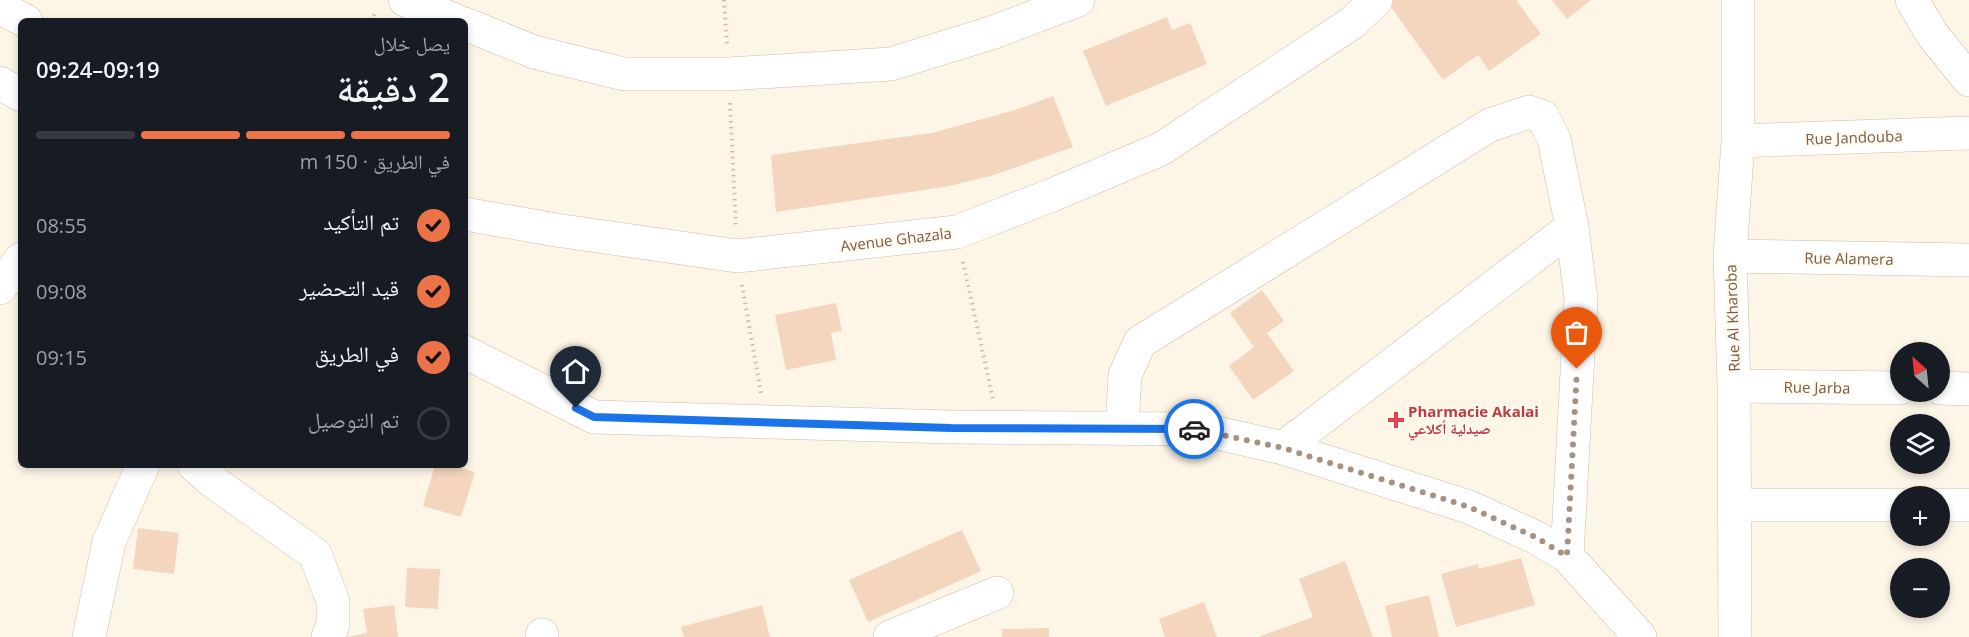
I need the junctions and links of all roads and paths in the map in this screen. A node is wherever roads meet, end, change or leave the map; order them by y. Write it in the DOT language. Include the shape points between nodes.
graph roads {
  1 [pos="405,0"];
  2 [pos="724,0"];
  3 [pos="1078,0"];
  4 [pos="1376,0"];
  5 [pos="1738,0"];
  6 [pos="1911,0"];
  7 [pos="0,8"];
  8 [pos="20,18"];
  9 [pos="450,18"];
  10 [pos="468,25"];
  11 [pos="1963,60"];
  12 [pos="728,74"];
  13 [pos="0,83"];
  14 [pos="18,93"];
  15 [pos="1969,133"];
  16 [pos="1738,141"];
  17 [pos="468,215"];
  18 [pos="1572,226"];
  19 [pos="957,232"];
  20 [pos="737,256"];
  21 [pos="1730,256"];
  22 [pos="1969,260"];
  23 [pos="18,264"];
  24 [pos="0,288"];
  25 [pos="468,354"];
  26 [pos="1734,386"];
  27 [pos="1890,388"];
  28 [pos="1950,388"];
  29 [pos="1969,389"];
  30 [pos="766,422"];
  31 [pos="999,428"];
  32 [pos="1122,428"];
  33 [pos="1283,448"];
  34 [pos="142,468"];
  35 [pos="197,468"];
  36 [pos="1736,505"];
  37 [pos="1890,505"];
  38 [pos="1950,505"];
  39 [pos="1969,505"];
  40 [pos="1567,556"];
  41 [pos="997,593"];
  42 [pos="89,637"];
  43 [pos="328,637"];
  44 [pos="890,637"];
  45 [pos="1640,637"];
  46 [pos="1735,637"];
  1 -- 9 [label="street"];
  2 -- 12 [label="path"];
  3 -- 12 [label="street" via="994,32 891,64"];
  4 -- 19 [label="street, Avenue Ghazala" via="1352,23 1161,149"];
  5 -- 16 [label="street, Rue Al Kharoba"];
  6 -- 11 [label="street" via="1932,34"];
  7 -- 8 [label="street"];
  10 -- 12 [label="street" via="534,52 624,74"];
  12 -- 20 [label="path"];
  13 -- 14 [label="street"];
  15 -- 16 [label="street, Rue Jandouba"];
  16 -- 21 [label="street, Rue Al Kharoba"];
  17 -- 20 [label="street, Avenue Ghazala"];
  18 -- 32 [label="street" via="1554,139 1543,117 1529,112 1490,125 1140,342 1125,375"];
  18 -- 33 [label="street"];
  18 -- 40 [label="street" via="1581,299"];
  19 -- 20 [label="street, Avenue Ghazala"];
  19 -- 31 [label="path"];
  20 -- 30 [label="path"];
  21 -- 22 [label="street, Rue Alamera"];
  21 -- 26 [label="street, Rue Al Kharoba"];
  23 -- 24 [label="street"];
  25 -- 30 [label="street" via="594,417"];
  26 -- 27 [label="street, Rue Jarba"];
  26 -- 36 [label="street, Rue Al Kharoba"];
  28 -- 29 [label="street"];
  30 -- 31 [label="street"];
  31 -- 32 [label="street"];
  32 -- 33 [label="street" via="1200,429"];
  33 -- 40 [label="street" via="1469,507"];
  34 -- 42 [label="street" via="109,542"];
  35 -- 43 [label="street" via="315,554 333,601 333,625"];
  36 -- 37 [label="street"];
  36 -- 46 [label="street, Rue Al Kharoba"];
  38 -- 39 [label="street"];
  40 -- 45 [label="street"];
  41 -- 44 [label="street"];
}
